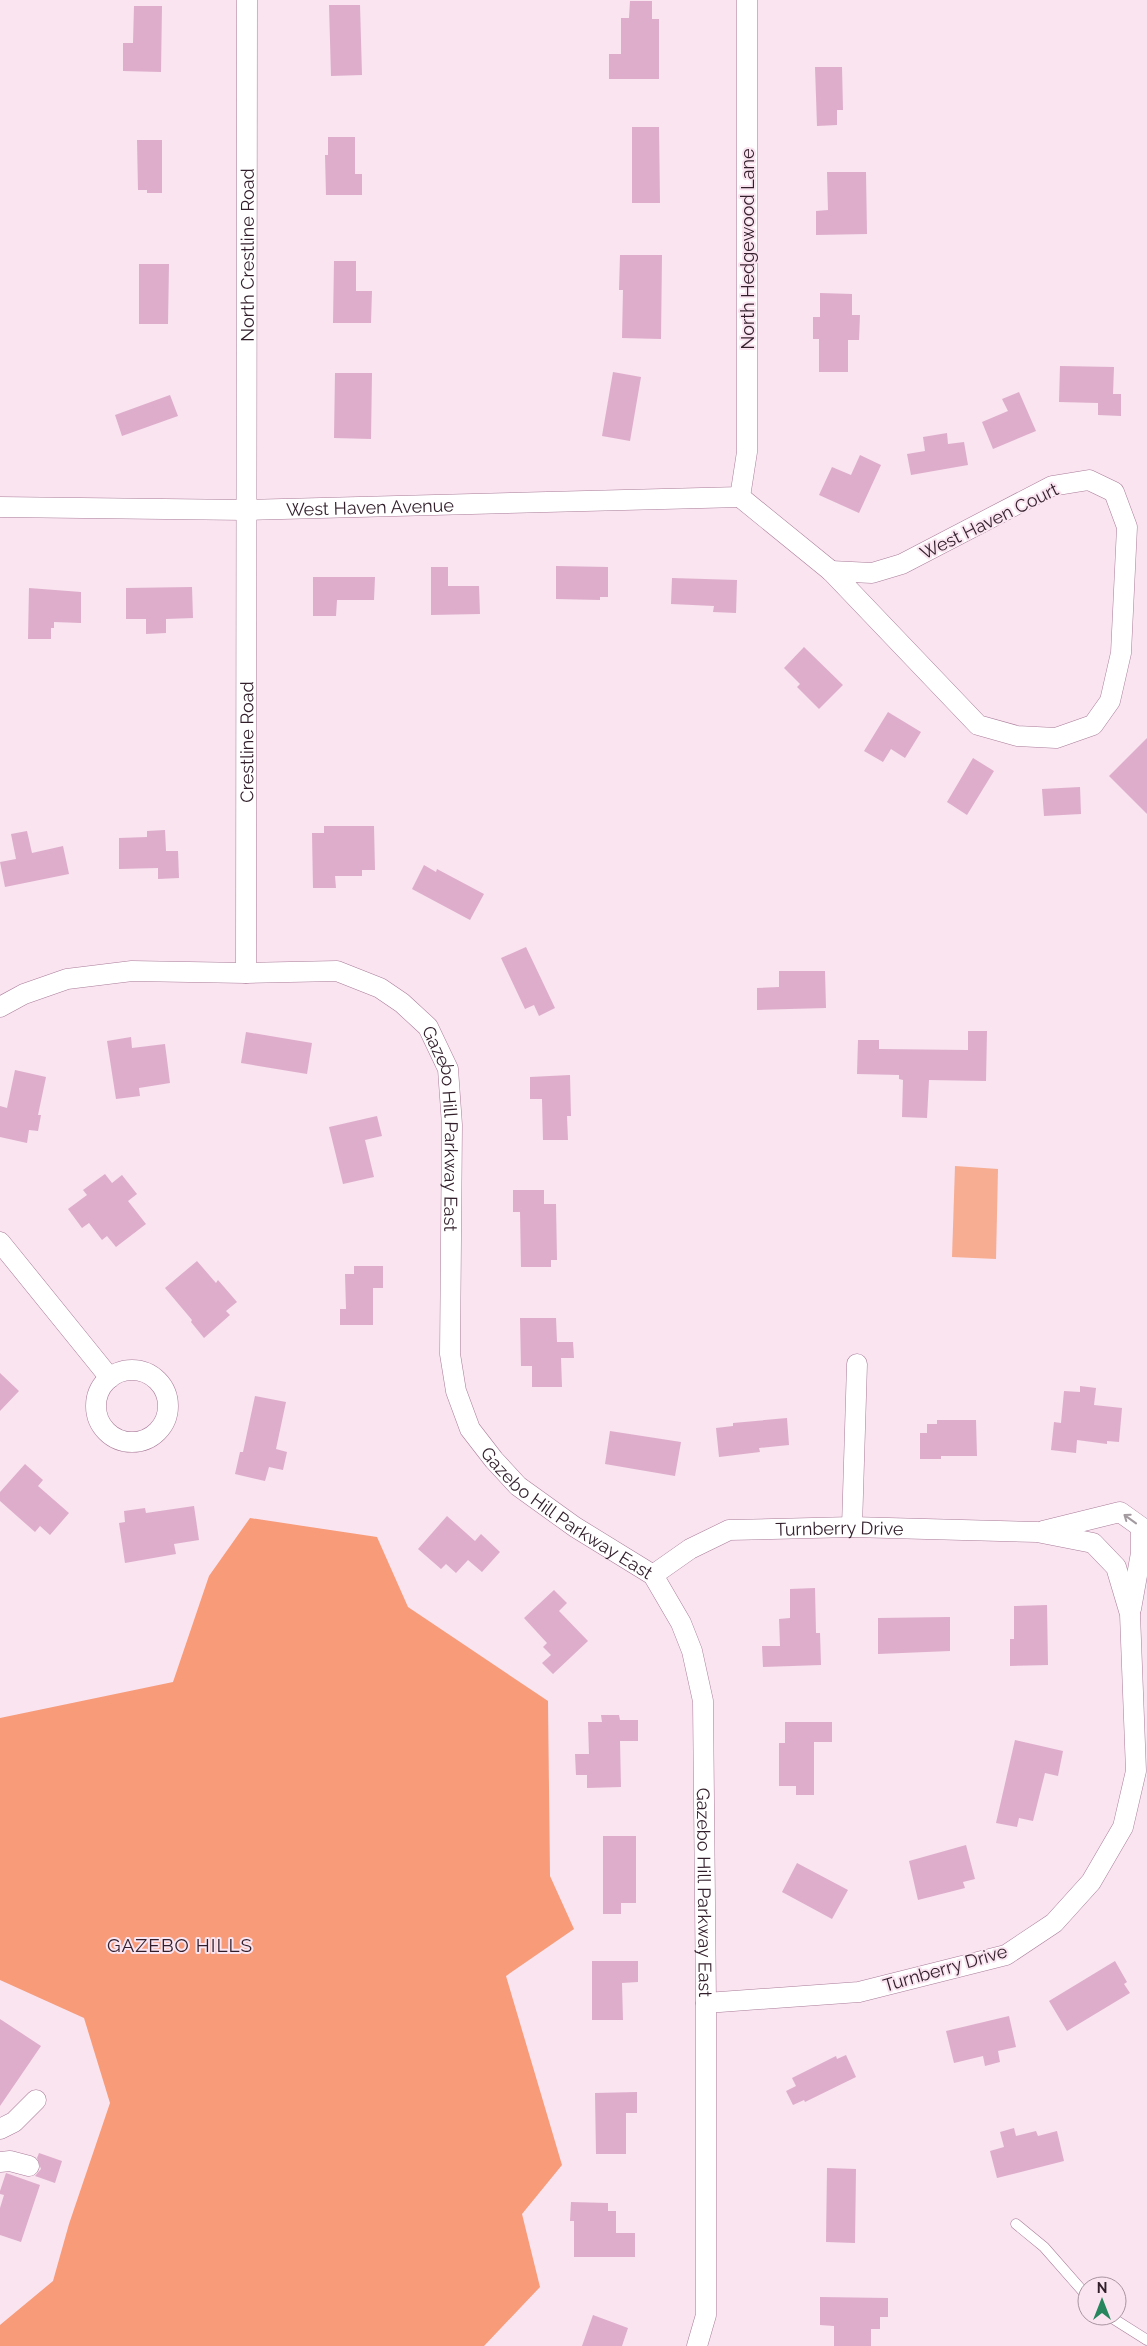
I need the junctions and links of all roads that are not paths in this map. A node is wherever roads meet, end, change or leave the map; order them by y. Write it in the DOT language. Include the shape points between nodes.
graph roads {
  1 [pos="247,0"];
  2 [pos="747,0"];
  3 [pos="740,497"];
  4 [pos="0,507"];
  5 [pos="246,510"];
  6 [pos="831,571"];
  7 [pos="246,973"];
  8 [pos="0,1007"];
  9 [pos="0,1242"];
  10 [pos="857,1364"];
  11 [pos="110,1378"];
  12 [pos="852,1527"];
  13 [pos="1037,1532"];
  14 [pos="653,1575"];
  15 [pos="1130,1614"];
  16 [pos="706,2002"];
  17 [pos="36,2100"];
  18 [pos="0,2129"];
  19 [pos="0,2162"];
  20 [pos="29,2166"];
  21 [pos="1016,2224"];
  22 [pos="1077,2285"];
  23 [pos="1122,2326"];
  24 [pos="1147,2340"];
  25 [pos="697,2346"];
  1 -- 5 [label="street, North Crestline Road"];
  2 -- 3 [label="street, North Hedgewood Lane" via="747,452"];
  3 -- 5 [label="street, West Haven Avenue"];
  3 -- 6 [label="street, West Haven Court"];
  4 -- 5 [label="street, West Haven Avenue"];
  5 -- 7 [label="street, Crestline Road"];
  6 -- 6 [label="street, West Haven Court" via="978,725 1017,736 1056,738 1093,725 1110,701 1121,653 1126,527 1114,492 1089,480 1052,486 902,564 872,573"];
  7 -- 8 [label="street, Gazebo Hill Parkway East" via="132,971 67,979 24,994"];
  7 -- 14 [label="street, Gazebo Hill Parkway East" via="337,971 380,988 402,1002 428,1027 448,1069 452,1125 450,1354 456,1392 470,1428 518,1486 575,1527"];
  9 -- 11 [label="street"];
  10 -- 12 [label="street"];
  12 -- 13 [label="street, Turnberry Drive"];
  12 -- 14 [label="street, Turnberry Drive" via="729,1530 690,1549"];
  13 -- 15 [label="street, Turnberry Drive" via="1093,1543 1116,1567"];
  15 -- 13 [label="street, Turnberry Drive, one-way" via="1141,1553 1141,1527 1120,1512"];
  14 -- 16 [label="street, Gazebo Hill Parkway East" via="689,1644 703,1701"];
  15 -- 16 [label="street, Turnberry Drive" via="1136,1771 1123,1827 1091,1882 1054,1923 1006,1954 859,1992"];
  16 -- 25 [label="street, Gazebo Hill Parkway East" via="706,2315"];
  17 -- 18 [label="street" via="14,2122"];
  19 -- 20 [label="street"];
  21 -- 22 [label="lane" via="1044,2247"];
  23 -- 24 [label="lane"];
}
